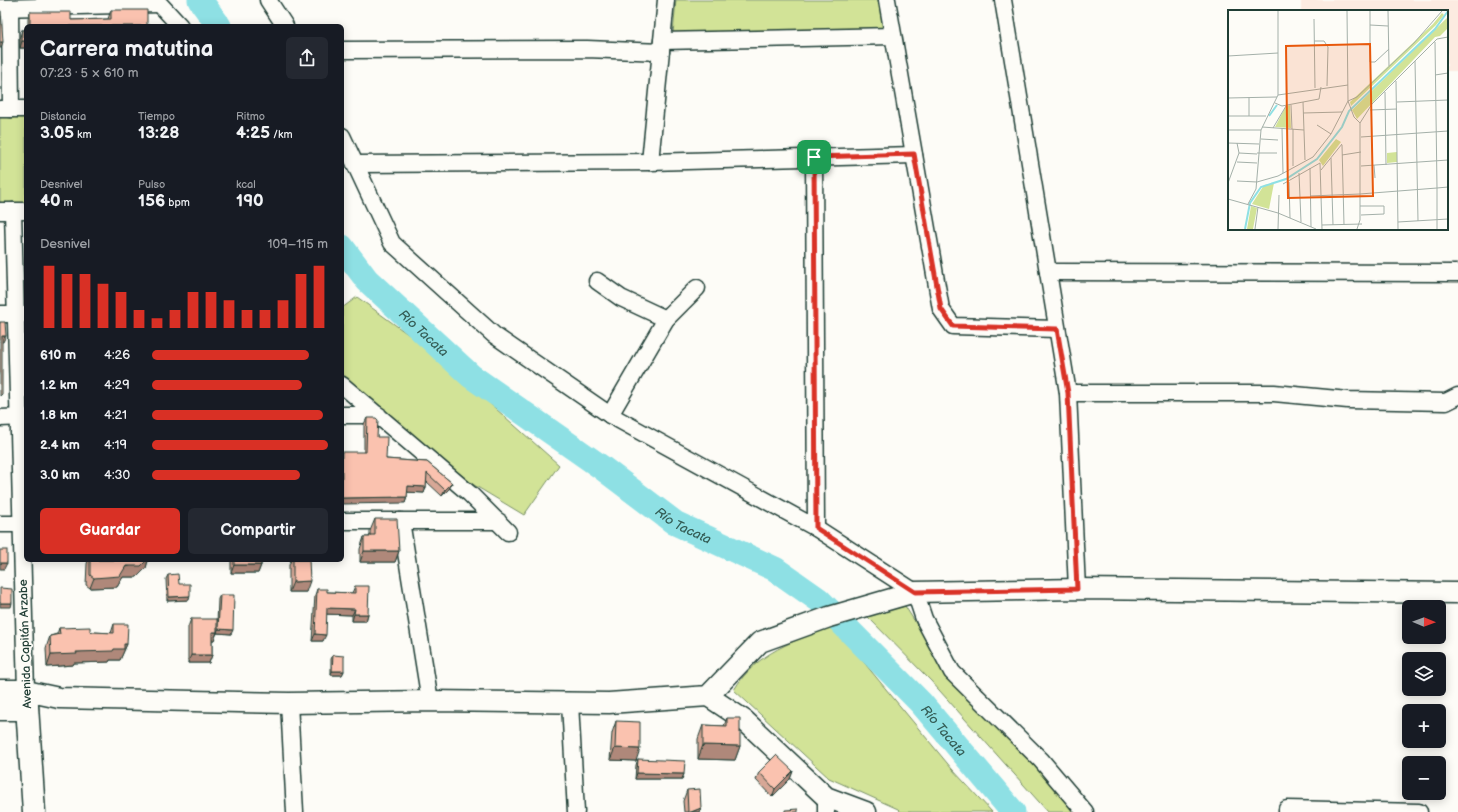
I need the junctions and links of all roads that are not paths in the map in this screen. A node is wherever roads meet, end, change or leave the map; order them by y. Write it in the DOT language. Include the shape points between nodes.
graph roads {
  1 [pos="268,0"];
  2 [pos="666,0"];
  3 [pos="888,0"];
  4 [pos="1003,0"];
  5 [pos="158,2"];
  6 [pos="5,8"];
  7 [pos="178,24"];
  8 [pos="284,24"];
  9 [pos="893,36"];
  10 [pos="662,46"];
  11 [pos="344,50"];
  12 [pos="12,109"];
  13 [pos="344,140"];
  14 [pos="914,154"];
  15 [pos="814,157"];
  16 [pos="650,162"];
  17 [pos="355,164"];
  18 [pos="13,211"];
  19 [pos="1048,272"];
  20 [pos="1458,273"];
  21 [pos="597,281"];
  22 [pos="697,288"];
  23 [pos="14,314"];
  24 [pos="666,319"];
  25 [pos="1057,329"];
  26 [pos="344,387"];
  27 [pos="1068,393"];
  28 [pos="1458,396"];
  29 [pos="344,415"];
  30 [pos="378,415"];
  31 [pos="610,416"];
  32 [pos="0,418"];
  33 [pos="22,418"];
  34 [pos="401,520"];
  35 [pos="344,521"];
  36 [pos="0,524"];
  37 [pos="24,524"];
  38 [pos="816,528"];
  39 [pos="24,562"];
  40 [pos="1077,589"];
  41 [pos="915,592"];
  42 [pos="1458,592"];
  43 [pos="0,691"];
  44 [pos="708,696"];
  45 [pos="26,700"];
  46 [pos="430,701"];
  47 [pos="289,703"];
  48 [pos="570,703"];
  49 [pos="0,709"];
  50 [pos="826,805"];
  51 [pos="34,812"];
  52 [pos="295,812"];
  53 [pos="576,812"];
  54 [pos="866,812"];
  55 [pos="1085,812"];
  56 [pos="1287,812"];
  57 [pos="1419,812"];
  1 -- 8 [label="street"];
  2 -- 10 [label="street"];
  3 -- 9 [label="street"];
  4 -- 19 [label="street"];
  5 -- 6 [label="street"];
  5 -- 7 [label="street"];
  6 -- 12 [label="street"];
  9 -- 10 [label="street"];
  9 -- 14 [label="street"];
  10 -- 11 [label="street" via="587,49"];
  10 -- 16 [label="street"];
  13 -- 17 [label="street"];
  14 -- 15 [label="street"];
  14 -- 25 [label="street" via="941,309 953,326"];
  15 -- 16 [label="street"];
  15 -- 38 [label="street"];
  16 -- 17 [label="street"];
  17 -- 31 [label="street" via="392,243 494,335"];
  18 -- 23 [label="street, Avenida Capitán Arzabe"];
  19 -- 20 [label="street"];
  19 -- 25 [label="street"];
  21 -- 24 [label="street" via="621,298"];
  22 -- 24 [label="street"];
  23 -- 33 [label="street, Avenida Capitán Arzabe"];
  24 -- 31 [label="street"];
  25 -- 27 [label="street"];
  26 -- 30 [label="street"];
  27 -- 28 [label="street" via="1274,393 1348,400 1446,402"];
  27 -- 40 [label="street"];
  29 -- 30 [label="street"];
  30 -- 34 [label="street" via="470,494 503,526"];
  31 -- 38 [label="street"];
  32 -- 33 [label="street"];
  33 -- 37 [label="street, Avenida Capitán Arzabe"];
  34 -- 35 [label="street"];
  34 -- 46 [label="street"];
  36 -- 37 [label="street"];
  38 -- 41 [label="street"];
  39 -- 45 [label="street, Avenida Capitán Arzabe"];
  40 -- 41 [label="street"];
  40 -- 42 [label="street"];
  41 -- 44 [label="street" via="828,617 760,642"];
  41 -- 55 [label="street" via="924,619 952,672 1041,760"];
  43 -- 45 [label="main road"];
  44 -- 48 [label="street"];
  44 -- 50 [label="street" via="744,720"];
  45 -- 47 [label="street" via="59,698"];
  45 -- 49 [label="main road"];
  45 -- 51 [label="main road, Avenida Capitán Arzabe"];
  46 -- 47 [label="street"];
  46 -- 48 [label="street"];
  47 -- 52 [label="street"];
  48 -- 53 [label="street"];
  50 -- 54 [label="street"];
  56 -- 57 [label="street" via="1286,809"];
}
